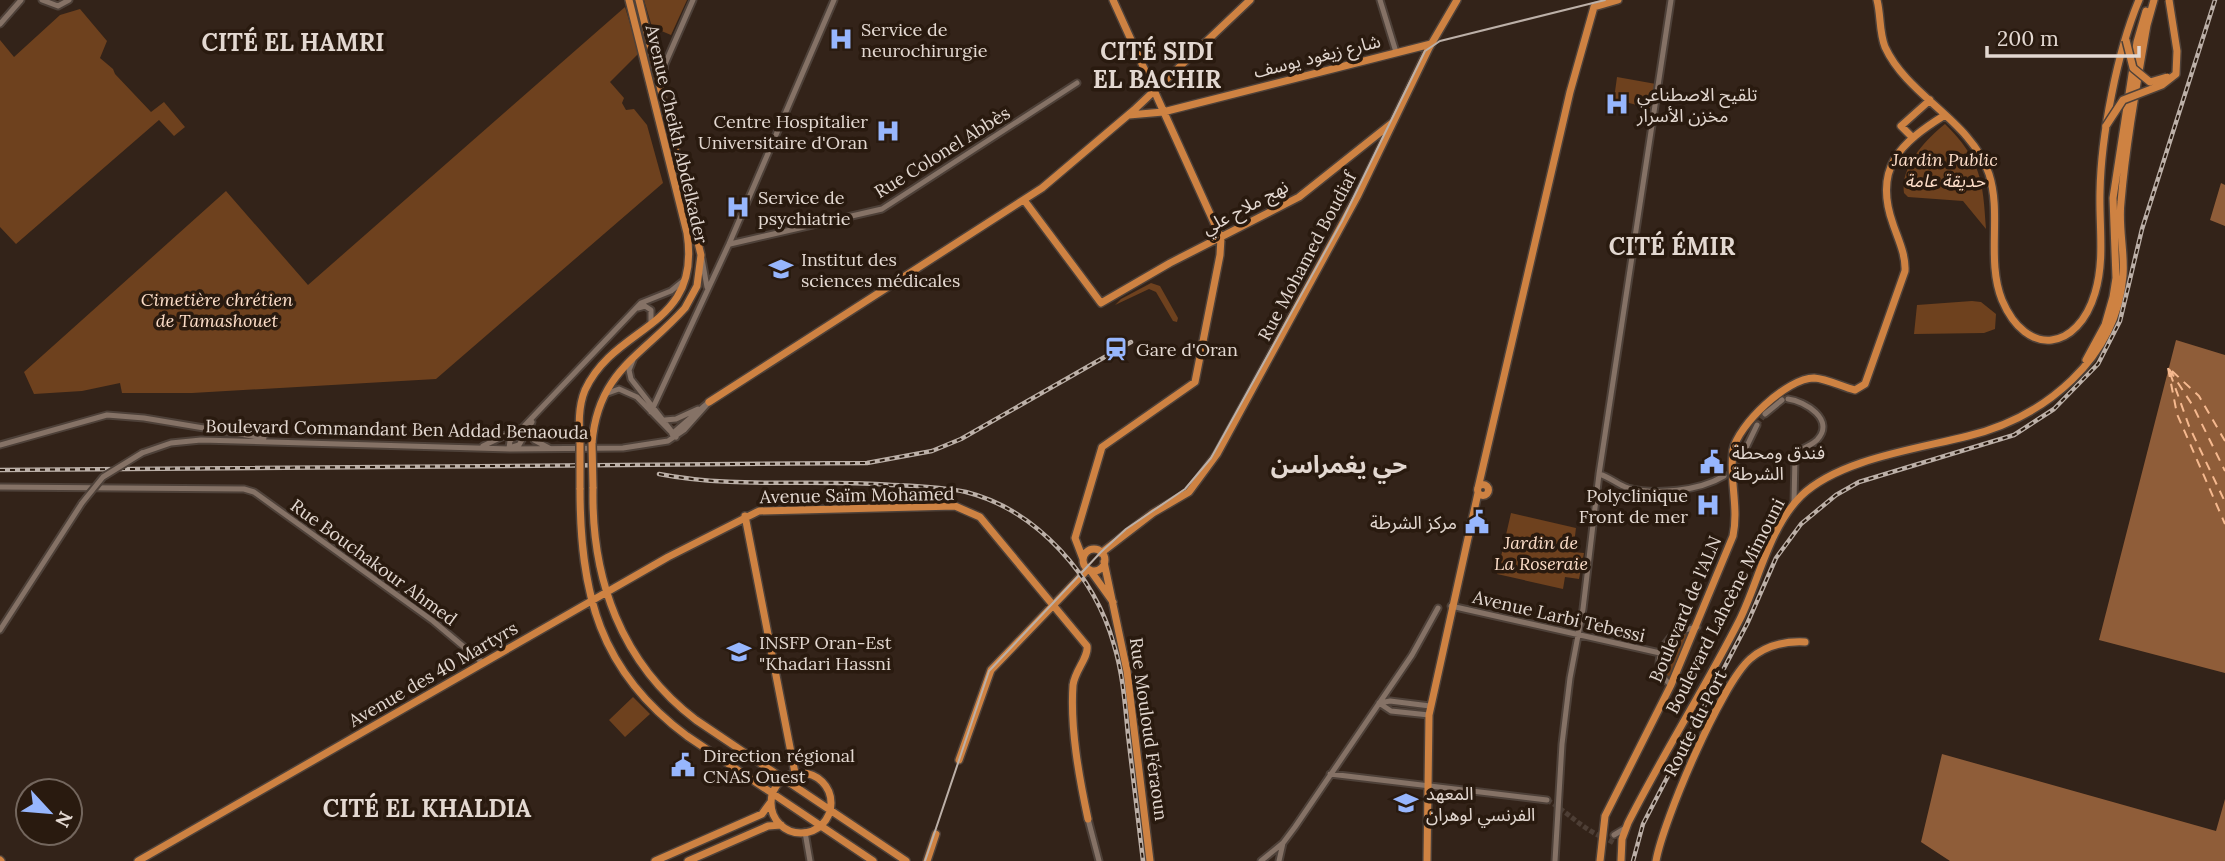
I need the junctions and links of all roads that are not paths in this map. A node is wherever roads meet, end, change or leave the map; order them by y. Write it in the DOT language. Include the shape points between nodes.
graph roads {
  1 [pos="21,0"];
  2 [pos="42,0"];
  3 [pos="69,0"];
  4 [pos="629,0"];
  5 [pos="639,0"];
  6 [pos="693,0"];
  7 [pos="834,0"];
  8 [pos="1113,0"];
  9 [pos="1250,0"];
  10 [pos="1380,0"];
  11 [pos="1457,0"];
  12 [pos="1618,0"];
  13 [pos="1671,0"];
  14 [pos="1877,0"];
  15 [pos="2139,0"];
  16 [pos="2152,0"];
  17 [pos="2169,0"];
  18 [pos="1593,3"];
  19 [pos="0,24"];
  20 [pos="2126,40"];
  21 [pos="1431,44"];
  22 [pos="671,49"];
  23 [pos="652,51"];
  24 [pos="1396,52"];
  25 [pos="2178,60"];
  26 [pos="1077,83"];
  27 [pos="650,85"];
  28 [pos="660,86"];
  29 [pos="1154,92"];
  30 [pos="1930,100"];
  31 [pos="1163,112"];
  32 [pos="1131,113"];
  33 [pos="1945,115"];
  34 [pos="1393,122"];
  35 [pos="2106,126"];
  36 [pos="1911,136"];
  37 [pos="1024,200"];
  38 [pos="734,234"];
  39 [pos="1221,238"];
  40 [pos="745,240"];
  41 [pos="729,244"];
  42 [pos="701,255"];
  43 [pos="719,262"];
  44 [pos="688,273"];
  45 [pos="707,290"];
  46 [pos="635,309"];
  47 [pos="650,324"];
  48 [pos="637,354"];
  49 [pos="603,396"];
  50 [pos="709,402"];
  51 [pos="698,409"];
  52 [pos="655,411"];
  53 [pos="536,413"];
  54 [pos="1765,414"];
  55 [pos="665,421"];
  56 [pos="532,422"];
  57 [pos="1757,425"];
  58 [pos="674,435"];
  59 [pos="282,441"];
  60 [pos="0,445"];
  61 [pos="477,447"];
  62 [pos="510,449"];
  63 [pos="556,450"];
  64 [pos="1743,454"];
  65 [pos="1599,474"];
  66 [pos="1724,476"];
  67 [pos="0,487"];
  68 [pos="1795,488"];
  69 [pos="1806,491"];
  70 [pos="1793,506"];
  71 [pos="744,516"];
  72 [pos="1077,545"];
  73 [pos="1098,551"];
  74 [pos="1083,559"];
  75 [pos="1104,562"];
  76 [pos="1089,570"];
  77 [pos="606,593"];
  78 [pos="590,602"];
  79 [pos="1113,602"];
  80 [pos="1054,604"];
  81 [pos="1445,606"];
  82 [pos="1697,627"];
  83 [pos="0,630"];
  84 [pos="1578,633"];
  85 [pos="1805,642"];
  86 [pos="1660,653"];
  87 [pos="483,663"];
  88 [pos="1671,685"];
  89 [pos="1379,704"];
  90 [pos="1430,706"];
  91 [pos="1429,715"];
  92 [pos="960,760"];
  93 [pos="795,773"];
  94 [pos="1330,774"];
  95 [pos="783,779"];
  96 [pos="1427,788"];
  97 [pos="772,796"];
  98 [pos="1547,800"];
  99 [pos="830,811"];
  100 [pos="1088,820"];
  101 [pos="1628,823"];
  102 [pos="781,825"];
  103 [pos="820,826"];
  104 [pos="805,832"];
  105 [pos="936,834"];
  106 [pos="1283,843"];
  107 [pos="1622,851"];
  108 [pos="138,861"];
  109 [pos="655,861"];
  110 [pos="688,861"];
  111 [pos="810,861"];
  112 [pos="873,861"];
  113 [pos="906,861"];
  114 [pos="927,861"];
  115 [pos="1100,861"];
  116 [pos="1150,861"];
  117 [pos="1261,861"];
  118 [pos="1279,861"];
  119 [pos="1427,861"];
  120 [pos="1555,861"];
  121 [pos="1600,861"];
  122 [pos="1621,861"];
  123 [pos="1656,861"];
  1 -- 19 [label="street"];
  2 -- 3 [label="street" via="58,6"];
  4 -- 27 [label="main road, Avenue Cheikh Abdelkader"];
  5 -- 23 [label="main road, Avenue Cheikh Abdelkader"];
  6 -- 22 [label="street"];
  7 -- 38 [label="street"];
  8 -- 29 [label="main road"];
  9 -- 29 [label="main road, Boulevard Commandant Ben Addad Benaouda"];
  10 -- 24 [label="street"];
  11 -- 21 [label="main road, Rue Mohamed Boudiaf"];
  12 -- 18 [label="main road"];
  13 -- 65 [label="street"];
  14 -- 30 [label="main road" via="1885,47"];
  15 -- 20 [label="main road"];
  16 -- 69 [label="main road, Boulevard Lahcène Mimouni" via="2121,198 2119,302 2104,341 2081,370 2040,405 2005,425 1846,469"];
  17 -- 25 [label="main road, bridge"];
  18 -- 81 [label="main road" via="1453,595"];
  20 -- 25 [label="main road, bridge" via="2133,68 2145,80 2162,80"];
  20 -- 35 [label="main road"];
  21 -- 24 [label="main road, شارع زيغود يوسف"];
  21 -- 34 [label="main road, Rue Mohamed Boudiaf"];
  22 -- 23 [label="street" via="661,59"];
  22 -- 28 [label="street"];
  23 -- 28 [label="main road, Avenue Cheikh Abdelkader"];
  24 -- 31 [label="main road, شارع زيغود يوسف"];
  25 -- 35 [label="main road, bridge" via="2172,78 2123,100"];
  26 -- 40 [label="street, Rue Colonel Abbès" via="882,209"];
  27 -- 28 [label="main road"];
  27 -- 44 [label="main road, Avenue Cheikh Abdelkader" via="687,233"];
  28 -- 42 [label="main road, Avenue Cheikh Abdelkader"];
  29 -- 31 [label="main road"];
  29 -- 32 [label="main road, Boulevard Commandant Ben Addad Benaouda"];
  30 -- 33 [label="main road"];
  30 -- 36 [label="main road" via="1900,126"];
  31 -- 32 [label="main road, شارع زيغود يوسف"];
  31 -- 39 [label="main road"];
  32 -- 37 [label="main road, Boulevard Commandant Ben Addad Benaouda"];
  33 -- 35 [label="main road" via="1974,146 1988,171 2002,300 2025,333 2045,341 2073,331 2095,295"];
  33 -- 36 [label="main road, Boulevard de l'ALN"];
  34 -- 39 [label="main road, نهج ملاح علي" via="1299,197"];
  34 -- 73 [label="main road, Rue Mohamed Boudiaf" via="1278,344 1203,475 1189,492"];
  36 -- 82 [label="main road, Boulevard de l'ALN" via="1897,156 1885,195 1905,271 1867,380 1855,390 1820,379 1801,381 1759,410 1738,435 1733,452 1737,517"];
  37 -- 39 [label="main road, نهج ملاح علي" via="1101,303"];
  37 -- 50 [label="main road, Boulevard Commandant Ben Addad Benaouda"];
  38 -- 40 [label="street"];
  38 -- 41 [label="street"];
  39 -- 72 [label="main road" via="1195,382 1102,447 1075,538"];
  40 -- 41 [label="street, Rue Colonel Abbès"];
  41 -- 43 [label="street"];
  42 -- 43 [label="street" via="709,265"];
  42 -- 45 [label="street"];
  42 -- 48 [label="main road, Avenue Cheikh Abdelkader" via="690,300"];
  43 -- 45 [label="street"];
  44 -- 46 [label="street" via="676,288"];
  44 -- 47 [label="main road, Avenue Cheikh Abdelkader" via="679,297"];
  45 -- 52 [label="street"];
  46 -- 47 [label="street" via="645,306 651,310"];
  46 -- 53 [label="street"];
  47 -- 78 [label="main road, Avenue Cheikh Abdelkader, bridge" via="590,381 580,411 581,536"];
  48 -- 49 [label="main road, Avenue Cheikh Abdelkader"];
  48 -- 52 [label="street" via="629,374"];
  49 -- 52 [label="street" via="623,389"];
  49 -- 77 [label="main road, Avenue Cheikh Abdelkader, bridge" via="592,443 595,548"];
  50 -- 51 [label="street, Boulevard Commandant Ben Addad Benaouda"];
  50 -- 58 [label="street, Boulevard Commandant Ben Addad Benaouda"];
  51 -- 55 [label="street"];
  51 -- 58 [label="street, Boulevard Commandant Ben Addad Benaouda"];
  52 -- 55 [label="street"];
  52 -- 58 [label="street"];
  53 -- 56 [label="street"];
  53 -- 61 [label="street" via="504,438"];
  53 -- 62 [label="street" via="510,441"];
  54 -- 68 [label="street" via="1785,400 1801,402 1815,410 1822,426 1818,439 1795,457"];
  55 -- 58 [label="street"];
  56 -- 62 [label="street" via="521,443"];
  56 -- 63 [label="street" via="534,440"];
  57 -- 64 [label="street"];
  58 -- 63 [label="street, Boulevard Commandant Ben Addad Benaouda" via="652,446"];
  59 -- 60 [label="street" via="107,415"];
  59 -- 61 [label="street, Boulevard Commandant Ben Addad Benaouda"];
  59 -- 83 [label="street, Boulevard Commandant Ben Addad Benaouda, bridge" via="183,441 142,453 110,472 82,503"];
  61 -- 62 [label="street, Boulevard Commandant Ben Addad Benaouda"];
  62 -- 63 [label="street, Boulevard Commandant Ben Addad Benaouda"];
  65 -- 66 [label="street" via="1647,492 1712,483"];
  65 -- 84 [label="street"];
  67 -- 87 [label="street, Rue Bouchakour Ahmed" via="254,492"];
  68 -- 69 [label="street"];
  68 -- 70 [label="street"];
  69 -- 70 [label="main road, Boulevard Lahcène Mimouni"];
  70 -- 101 [label="main road, Boulevard Lahcène Mimouni" via="1738,622"];
  71 -- 77 [label="main road, Avenue des 40 Martyrs"];
  71 -- 80 [label="main road, Avenue Saïm Mohamed" via="758,511 955,506 980,517"];
  71 -- 93 [label="main road"];
  72 -- 73 [label="main road"];
  72 -- 74 [label="main road"];
  73 -- 74 [label="main road" via="1087,552"];
  73 -- 75 [label="main road"];
  74 -- 76 [label="main road"];
  75 -- 76 [label="main road" via="1099,570"];
  75 -- 79 [label="main road, Rue Mouloud Féraoun"];
  76 -- 79 [label="main road, Rue Mouloud Féraoun"];
  76 -- 80 [label="main road"];
  77 -- 78 [label="main road, Avenue des 40 Martyrs"];
  77 -- 95 [label="main road, Avenue Cheikh Abdelkader" via="628,645 663,692"];
  78 -- 87 [label="main road, Avenue des 40 Martyrs"];
  78 -- 97 [label="main road, Avenue Cheikh Abdelkader" via="610,652 641,696 680,731"];
  79 -- 116 [label="main road, Rue Mouloud Féraoun" via="1127,671"];
  80 -- 92 [label="main road" via="990,670"];
  80 -- 100 [label="main road, Avenue Saïm Mohamed" via="1088,650 1075,671 1072,713"];
  81 -- 84 [label="street, Avenue Larbi Tebessi"];
  81 -- 89 [label="street"];
  81 -- 90 [label="main road" via="1448,621"];
  82 -- 86 [label="street" via="1676,632"];
  82 -- 88 [label="main road, Boulevard de l'ALN"];
  84 -- 86 [label="street, Avenue Larbi Tebessi"];
  84 -- 120 [label="street" via="1557,806"];
  85 -- 123 [label="main road, Route du Port" via="1773,646 1740,669 1675,799"];
  86 -- 88 [label="street" via="1660,672"];
  87 -- 108 [label="main road, Avenue des 40 Martyrs"];
  88 -- 121 [label="main road, Boulevard de l'ALN" via="1605,816"];
  89 -- 90 [label="street" via="1392,701"];
  89 -- 91 [label="street" via="1391,711"];
  89 -- 94 [label="street"];
  90 -- 91 [label="main road"];
  91 -- 96 [label="main road"];
  93 -- 95 [label="main road"];
  93 -- 99 [label="main road" via="822,781 830,793"];
  94 -- 96 [label="street"];
  94 -- 106 [label="street"];
  95 -- 97 [label="main road"];
  95 -- 99 [label="main road, Avenue Cheikh Abdelkader"];
  96 -- 98 [label="street"];
  96 -- 119 [label="main road"];
  97 -- 102 [label="main road" via="773,813"];
  97 -- 103 [label="main road, Avenue Cheikh Abdelkader"];
  97 -- 109 [label="main road" via="762,814"];
  99 -- 103 [label="main road"];
  99 -- 113 [label="main road, Avenue Cheikh Abdelkader"];
  100 -- 115 [label="street"];
  101 -- 107 [label="main road, Boulevard Lahcène Mimouni"];
  101 -- 107 [label="street" via="1611,839"];
  102 -- 104 [label="main road"];
  102 -- 110 [label="main road" via="768,826"];
  103 -- 104 [label="main road"];
  103 -- 112 [label="main road, Avenue Cheikh Abdelkader"];
  104 -- 111 [label="street"];
  105 -- 114 [label="main road"];
  106 -- 117 [label="street"];
  106 -- 118 [label="street"];
  107 -- 122 [label="main road, Boulevard Lahcène Mimouni"];
}
